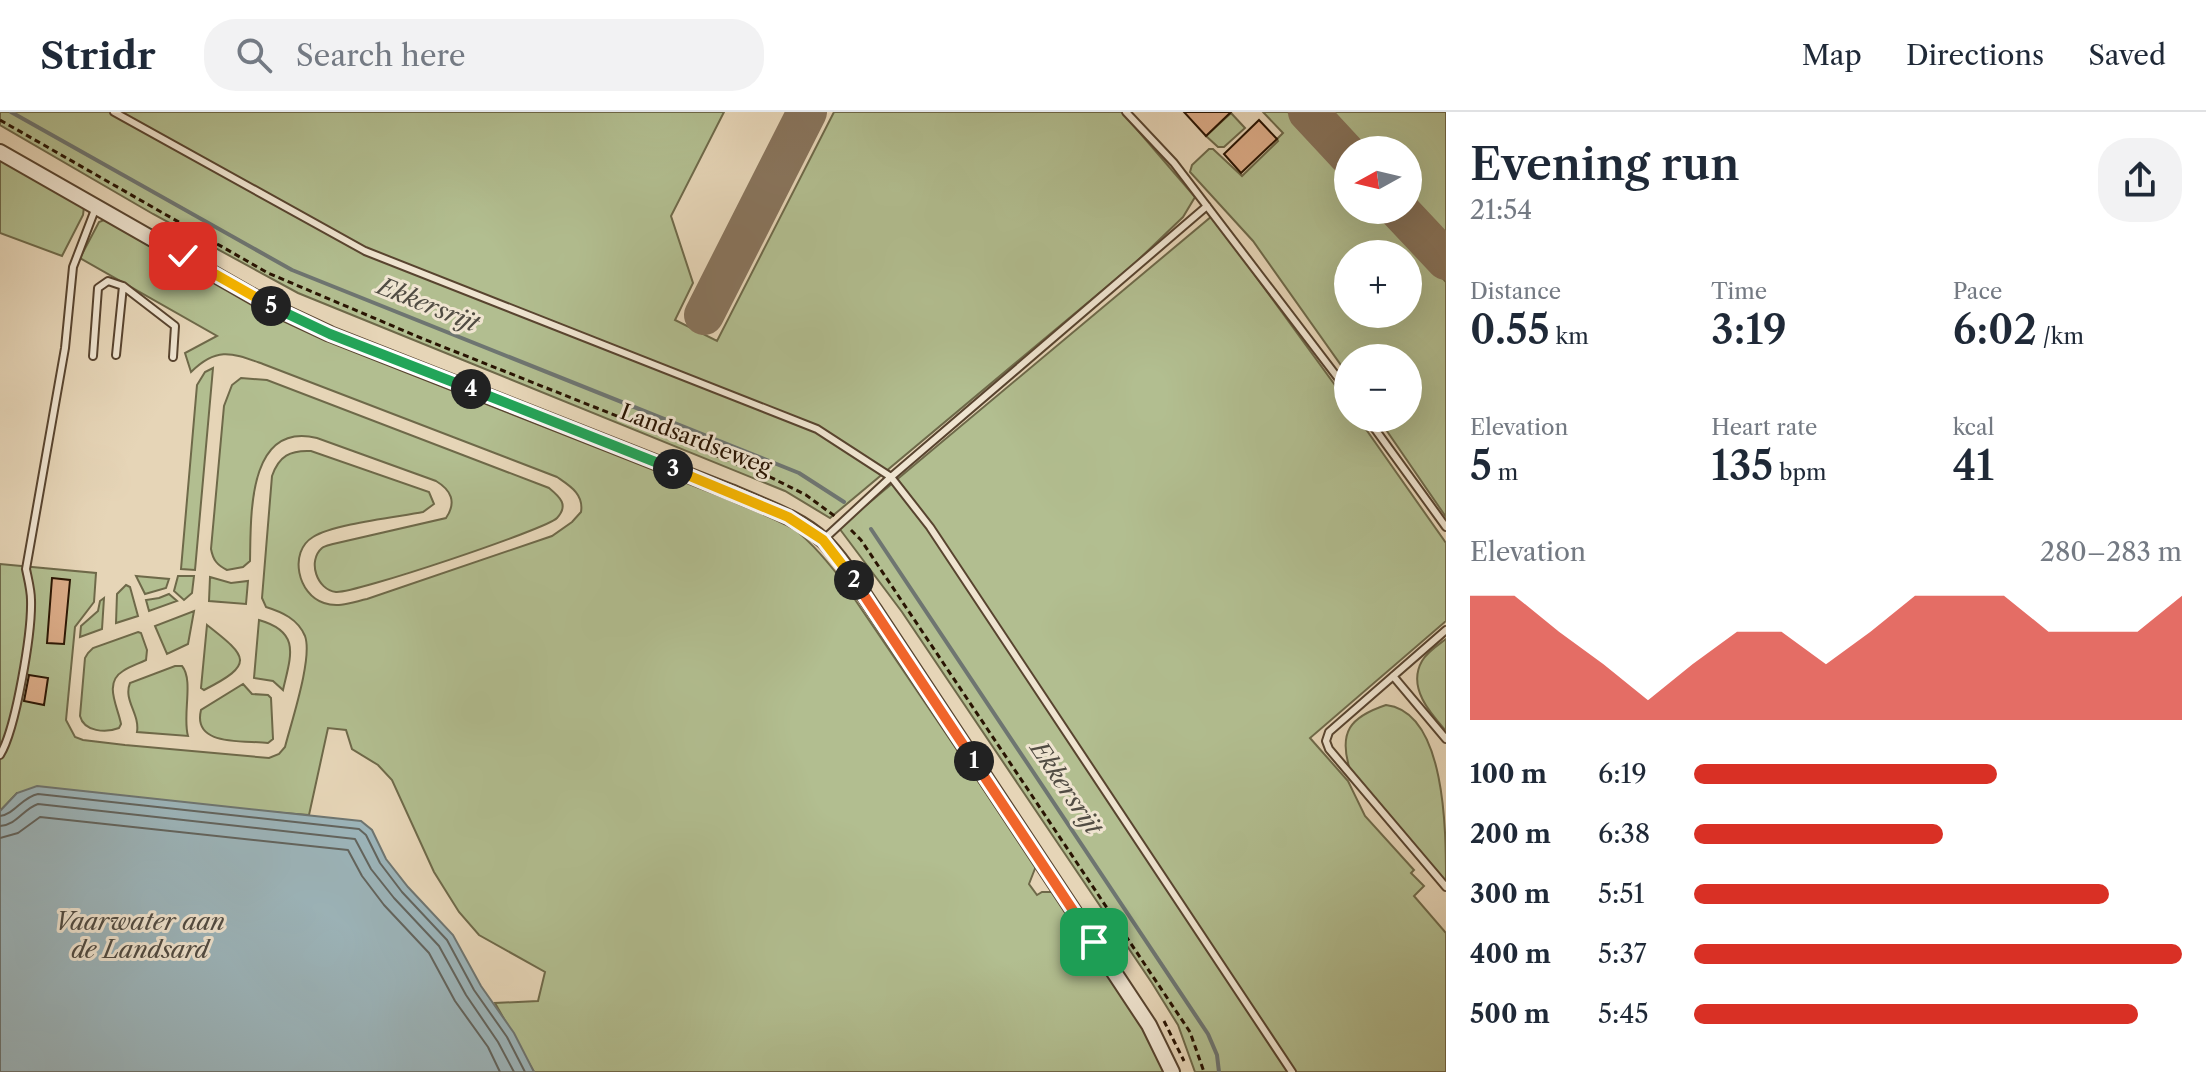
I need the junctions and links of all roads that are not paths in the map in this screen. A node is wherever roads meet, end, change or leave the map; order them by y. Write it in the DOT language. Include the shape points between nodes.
graph roads {
  1 [pos="114,112"];
  2 [pos="1126,112"];
  3 [pos="0,152"];
  4 [pos="1207,206"];
  5 [pos="96,207"];
  6 [pos="123,286"];
  7 [pos="116,355"];
  8 [pos="93,356"];
  9 [pos="173,357"];
  10 [pos="1334,373"];
  11 [pos="1377,432"];
  12 [pos="891,477"];
  13 [pos="1446,527"];
  14 [pos="823,540"];
  15 [pos="1446,630"];
  16 [pos="1393,676"];
  17 [pos="1446,739"];
  18 [pos="0,755"];
  19 [pos="1446,887"];
  20 [pos="1172,1072"];
  21 [pos="1292,1072"];
  1 -- 12 [label="lane" via="365,251 817,429"];
  2 -- 4 [label="lane"];
  3 -- 5 [label="street, Landsardseweg"];
  4 -- 10 [label="lane"];
  4 -- 12 [label="lane"];
  5 -- 14 [label="street, Landsardseweg" via="270,306 330,334 731,492 788,517"];
  5 -- 18 [label="lane" via="73,267 65,348 26,569 31,600 28,636 11,728"];
  6 -- 7 [label="lane"];
  6 -- 8 [label="lane" via="108,281 98,288"];
  6 -- 9 [label="lane" via="175,326"];
  11 -- 13 [label="lane"];
  12 -- 14 [label="lane"];
  12 -- 21 [label="lane" via="930,527"];
  14 -- 20 [label="street, Landsardseweg" via="1149,1025"];
  15 -- 16 [label="lane"];
  16 -- 17 [label="lane"];
  16 -- 19 [label="lane" via="1329,732 1326,741 1351,779"];
}
